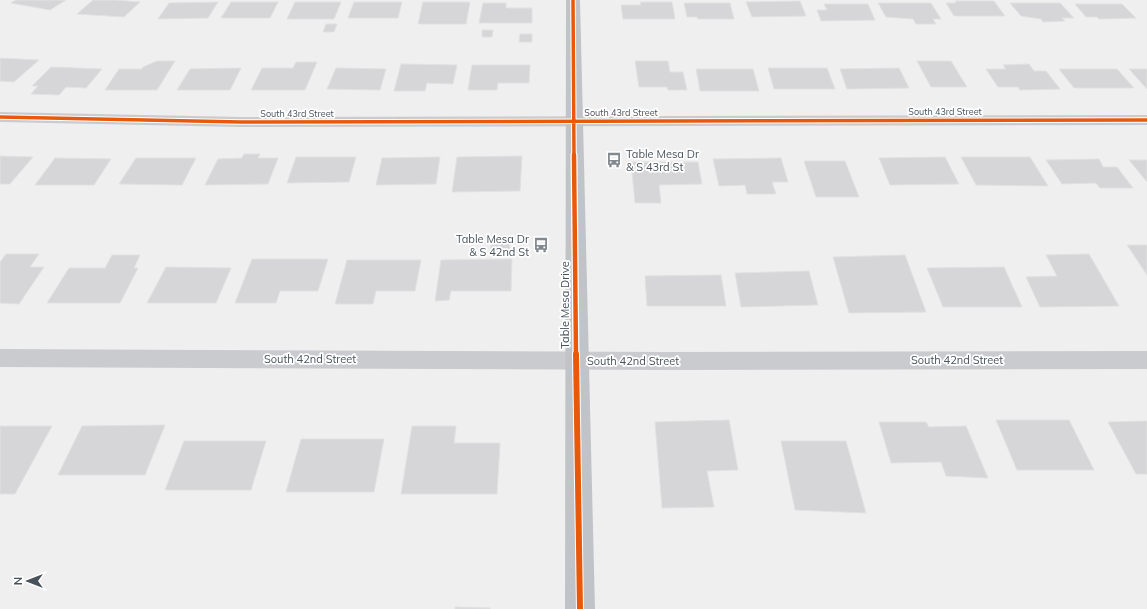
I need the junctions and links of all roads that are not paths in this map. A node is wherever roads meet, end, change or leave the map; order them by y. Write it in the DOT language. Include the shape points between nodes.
graph roads {
  1 [pos="573,0"];
  2 [pos="0,117"];
  3 [pos="1147,120"];
  4 [pos="575,121"];
  5 [pos="0,358"];
  6 [pos="576,360"];
  7 [pos="1147,360"];
  8 [pos="580,609"];
  1 -- 4 [label="highway, Table Mesa Drive"];
  2 -- 4 [label="street, South 43rd Street" via="241,122"];
  3 -- 4 [label="street, South 43rd Street"];
  4 -- 6 [label="highway, Table Mesa Drive"];
  5 -- 6 [label="street, South 42nd Street"];
  6 -- 7 [label="street, South 42nd Street"];
  6 -- 8 [label="highway, Table Mesa Drive"];
}
